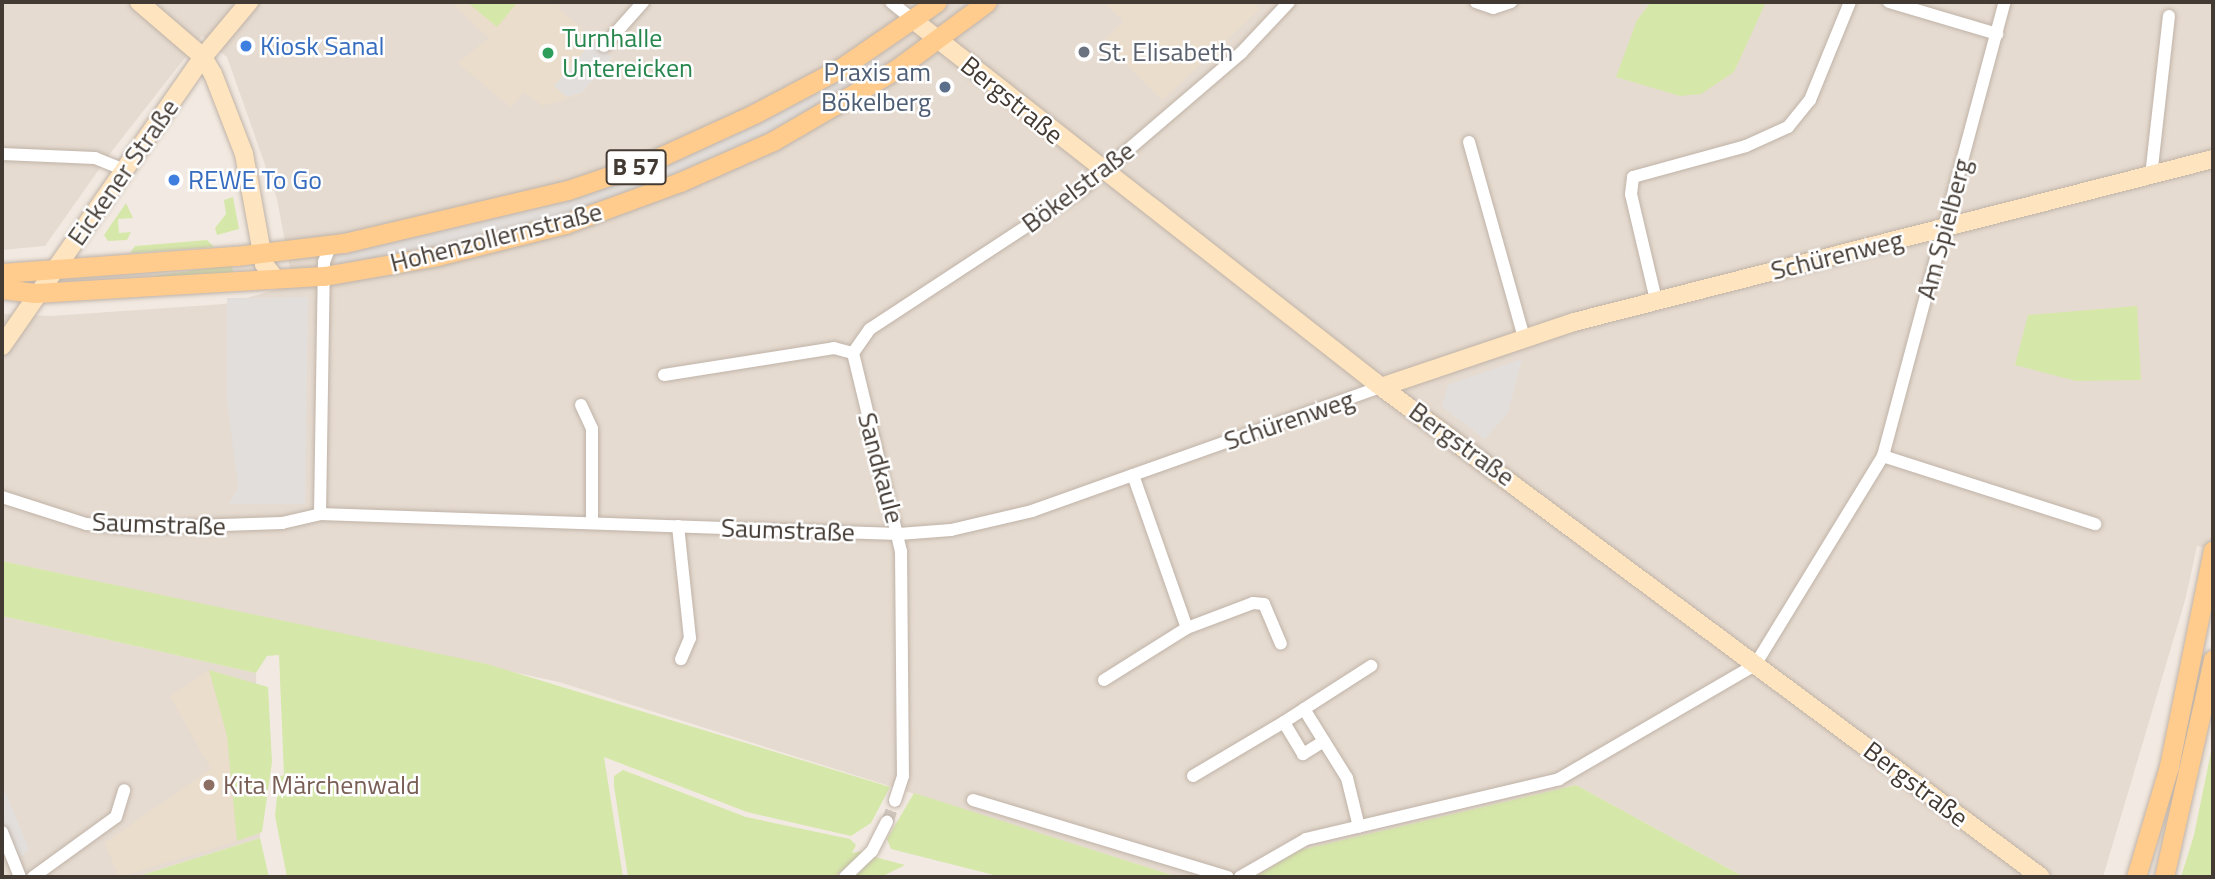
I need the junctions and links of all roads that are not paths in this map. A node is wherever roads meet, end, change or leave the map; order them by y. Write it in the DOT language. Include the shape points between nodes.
graph roads {
  1 [pos="139,2"];
  2 [pos="249,2"];
  3 [pos="643,2"];
  4 [pos="891,2"];
  5 [pos="937,2"];
  6 [pos="987,2"];
  7 [pos="1289,2"];
  8 [pos="1476,2"];
  9 [pos="1511,2"];
  10 [pos="1850,2"];
  11 [pos="1889,2"];
  12 [pos="2005,2"];
  13 [pos="2169,16"];
  14 [pos="912,19"];
  15 [pos="1997,34"];
  16 [pos="937,40"];
  17 [pos="604,46"];
  18 [pos="203,57"];
  19 [pos="1469,142"];
  20 [pos="2,154"];
  21 [pos="2213,159"];
  22 [pos="125,170"];
  23 [pos="1102,173"];
  24 [pos="2151,176"];
  25 [pos="1943,229"];
  26 [pos="331,244"];
  27 [pos="263,253"];
  28 [pos="56,268"];
  29 [pos="2,273"];
  30 [pos="274,276"];
  31 [pos="324,276"];
  32 [pos="2,289"];
  33 [pos="35,293"];
  34 [pos="1656,300"];
  35 [pos="1524,338"];
  36 [pos="2,346"];
  37 [pos="853,353"];
  38 [pos="664,375"];
  39 [pos="1384,386"];
  40 [pos="580,405"];
  41 [pos="1883,456"];
  42 [pos="1133,475"];
  43 [pos="2,497"];
  44 [pos="320,514"];
  45 [pos="592,522"];
  46 [pos="2095,524"];
  47 [pos="678,526"];
  48 [pos="899,534"];
  49 [pos="2213,550"];
  50 [pos="1187,628"];
  51 [pos="1282,644"];
  52 [pos="681,659"];
  53 [pos="2213,659"];
  54 [pos="1755,665"];
  55 [pos="1371,666"];
  56 [pos="1104,680"];
  57 [pos="1304,709"];
  58 [pos="1284,722"];
  59 [pos="1324,741"];
  60 [pos="1192,776"];
  61 [pos="124,790"];
  62 [pos="973,800"];
  63 [pos="895,801"];
  64 [pos="887,822"];
  65 [pos="1359,827"];
  66 [pos="2,832"];
  67 [pos="20,877"];
  68 [pos="33,877"];
  69 [pos="845,877"];
  70 [pos="1228,877"];
  71 [pos="1240,877"];
  72 [pos="2041,877"];
  73 [pos="2136,877"];
  74 [pos="2164,877"];
  1 -- 18 [label="street"];
  2 -- 18 [label="street, Eickener Straße"];
  3 -- 17 [label="street"];
  4 -- 14 [label="street, Bergstraße"];
  5 -- 14 [label="main road, Hohenzollernstraße / B 57"];
  6 -- 16 [label="main road, Hohenzollernstraße / B 57"];
  7 -- 23 [label="street, Bökelstraße" via="1241,53"];
  8 -- 9 [label="street" via="1493,8"];
  10 -- 34 [label="street" via="1810,100 1788,127 1746,146 1633,177 1631,194"];
  11 -- 15 [label="street"];
  12 -- 15 [label="street, Am Spielberg"];
  13 -- 24 [label="street"];
  14 -- 16 [label="street, Bergstraße"];
  14 -- 26 [label="main road, Hohenzollernstraße / B 57" via="841,68 647,163 474,214"];
  15 -- 25 [label="street, Am Spielberg"];
  16 -- 23 [label="street, Bergstraße"];
  16 -- 31 [label="main road, Hohenzollernstraße / B 57" via="848,99 773,141 680,183 501,242"];
  18 -- 22 [label="street, Eickener Straße"];
  18 -- 27 [label="street" via="244,154"];
  19 -- 35 [label="street"];
  20 -- 22 [label="street" via="95,158"];
  21 -- 24 [label="street, Schürenweg"];
  22 -- 28 [label="street, Eickener Straße"];
  23 -- 37 [label="street, Bökelstraße" via="870,329"];
  23 -- 39 [label="street, Bergstraße"];
  24 -- 25 [label="street, Schürenweg"];
  25 -- 34 [label="street, Schürenweg"];
  25 -- 41 [label="street, Am Spielberg"];
  26 -- 27 [label="main road, Hohenzollernstraße / B 57"];
  26 -- 31 [label="street" via="325,254"];
  27 -- 28 [label="main road, Hohenzollernstraße / B 57"];
  27 -- 30 [label="street"];
  28 -- 29 [label="main road, B 57"];
  28 -- 33 [label="street, Eickener Straße"];
  30 -- 31 [label="main road, Hohenzollernstraße / B 57"];
  30 -- 33 [label="main road, Hohenzollernstraße / B 57"];
  31 -- 44 [label="street"];
  32 -- 33 [label="main road, B 57"];
  33 -- 36 [label="street, Eickener Straße"];
  34 -- 35 [label="street, Schürenweg"];
  35 -- 39 [label="street, Schürenweg"];
  37 -- 38 [label="street" via="834,348"];
  37 -- 48 [label="street, Sandkaule" via="889,515"];
  39 -- 42 [label="street, Schürenweg"];
  39 -- 54 [label="street, Bergstraße"];
  40 -- 45 [label="street" via="592,429"];
  41 -- 46 [label="street"];
  41 -- 54 [label="street, Am Spielberg"];
  42 -- 48 [label="street, Schürenweg" via="995,523"];
  42 -- 50 [label="street"];
  43 -- 44 [label="street, Saumstraße" via="75,521 134,528 282,523"];
  44 -- 45 [label="street, Saumstraße"];
  45 -- 47 [label="street, Saumstraße"];
  47 -- 48 [label="street, Saumstraße"];
  47 -- 52 [label="street" via="690,638"];
  48 -- 63 [label="street, Sandkaule" via="903,776"];
  49 -- 73 [label="main road" via="2169,766"];
  50 -- 51 [label="street" via="1253,603 1264,604"];
  50 -- 56 [label="street"];
  53 -- 74 [label="main road"];
  54 -- 65 [label="street" via="1559,779"];
  54 -- 72 [label="street, Bergstraße"];
  55 -- 57 [label="street"];
  57 -- 58 [label="street"];
  57 -- 59 [label="street"];
  58 -- 59 [label="street" via="1303,754"];
  58 -- 60 [label="street"];
  59 -- 65 [label="street" via="1347,778"];
  61 -- 68 [label="street" via="116,817"];
  62 -- 70 [label="street"];
  64 -- 69 [label="street" via="872,851"];
  65 -- 71 [label="street" via="1306,839"];
  66 -- 67 [label="street"];
}
